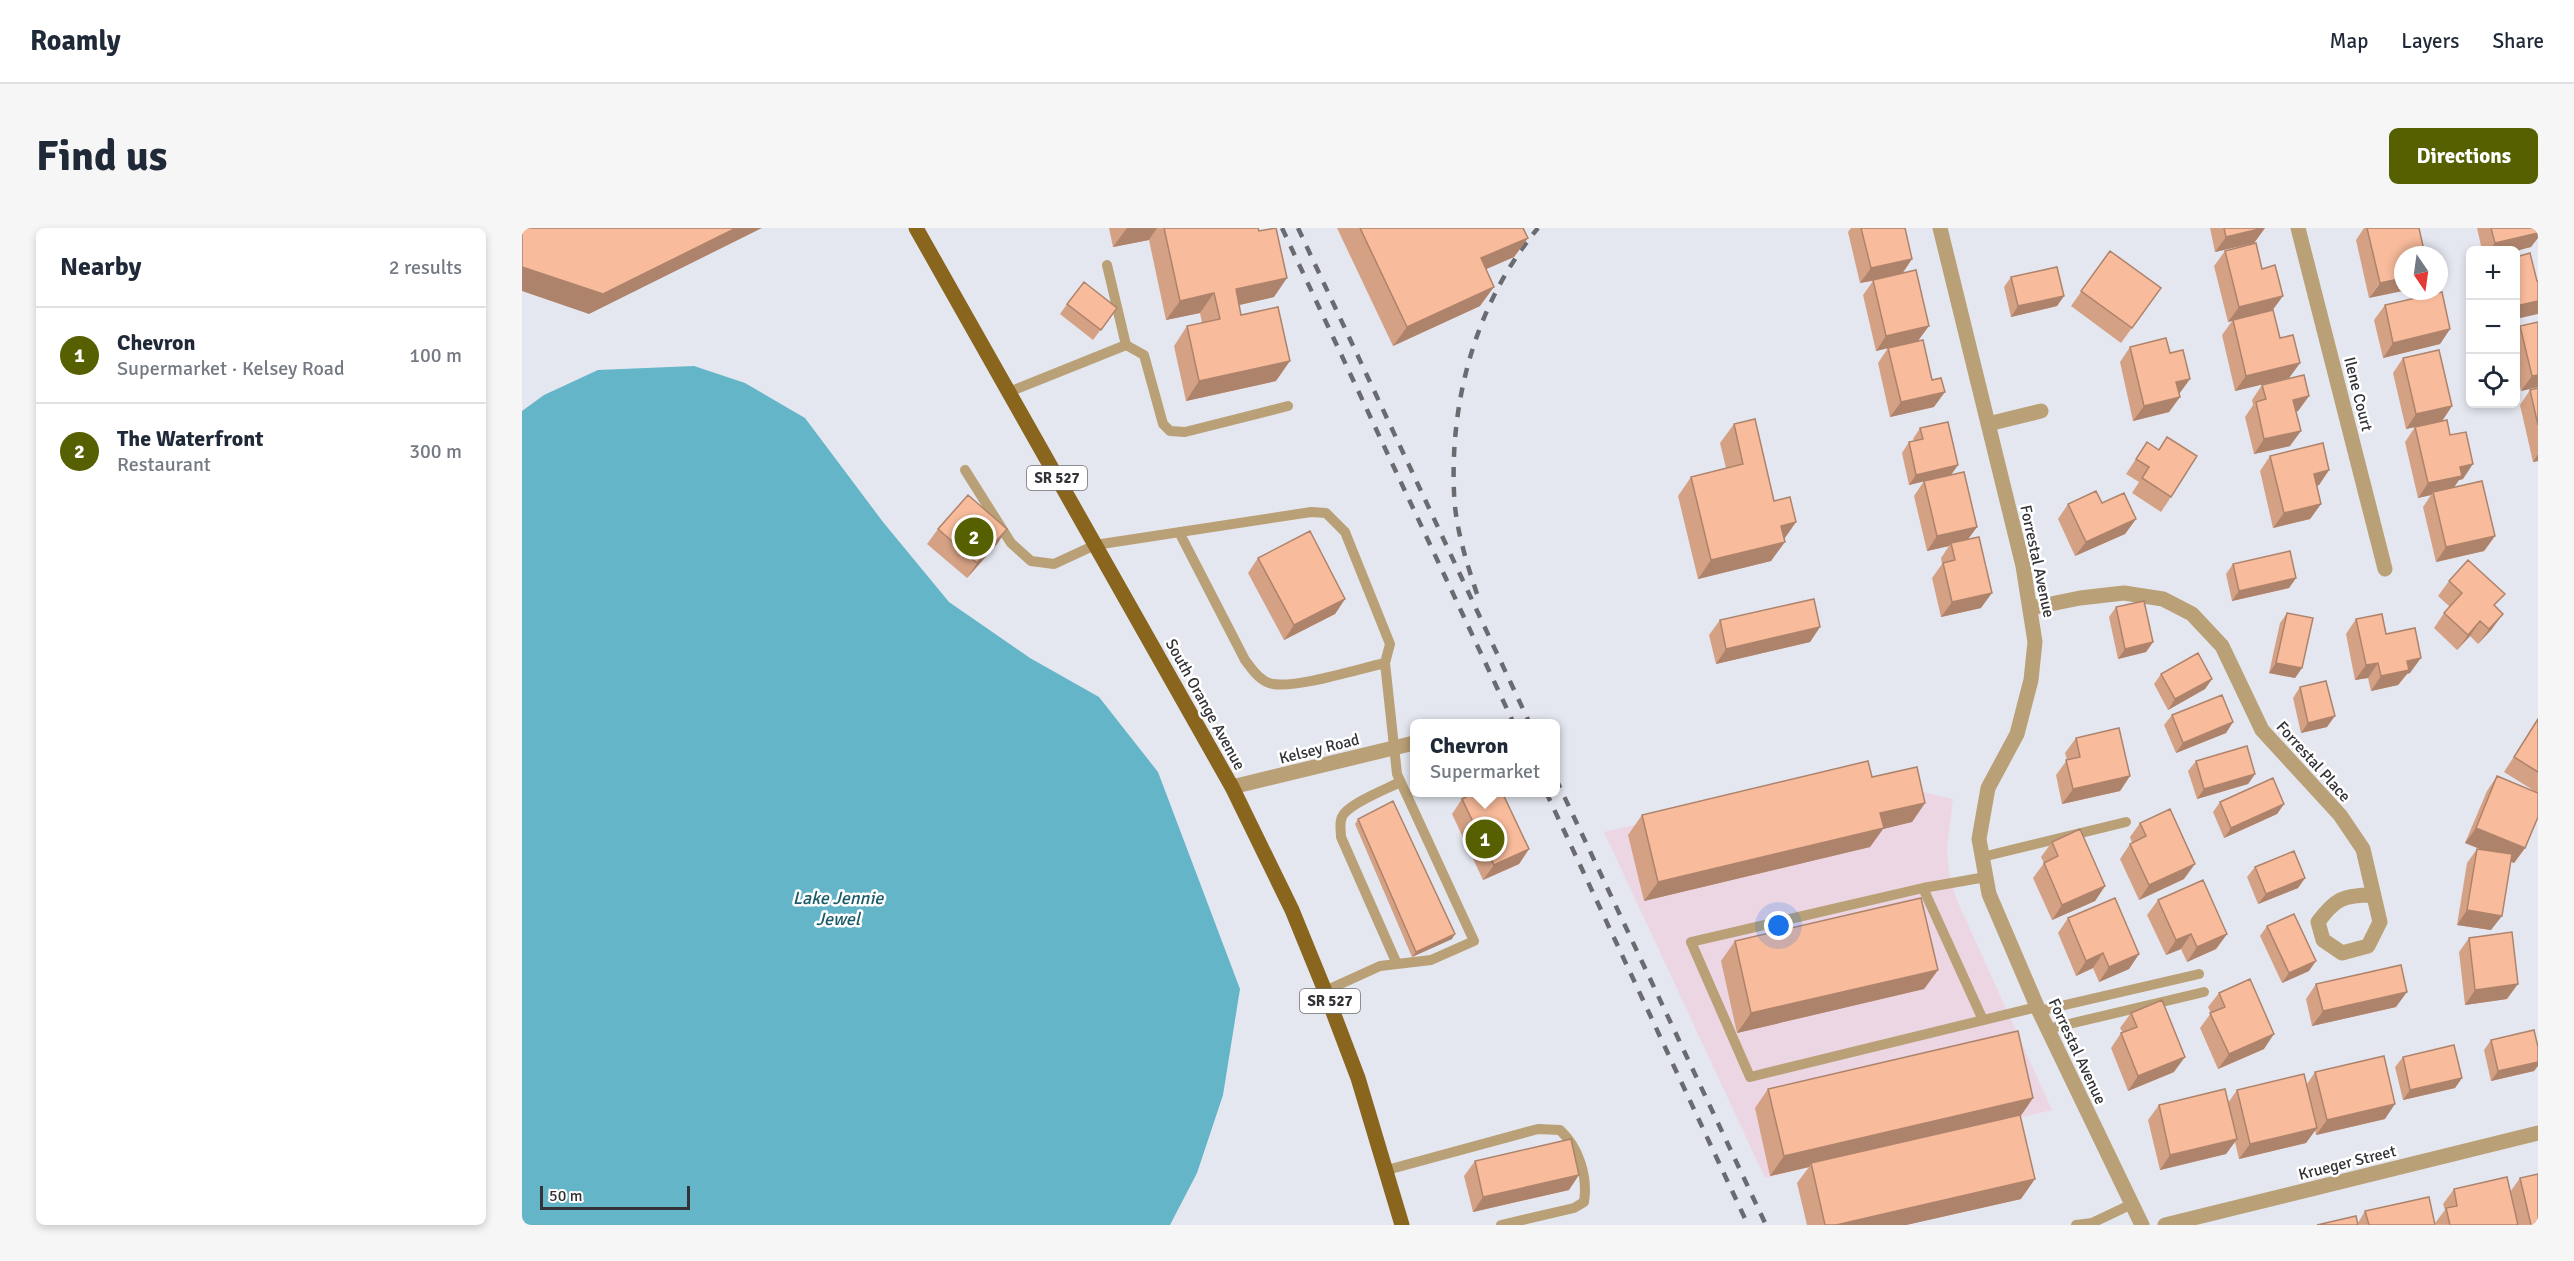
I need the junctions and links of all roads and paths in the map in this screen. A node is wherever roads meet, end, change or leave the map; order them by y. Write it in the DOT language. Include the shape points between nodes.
graph roads {
  1 [pos="916,228"];
  2 [pos="1940,228"];
  3 [pos="2298,228"];
  4 [pos="1107,265"];
  5 [pos="1126,345"];
  6 [pos="1009,392"];
  7 [pos="1288,406"];
  8 [pos="2041,411"];
  9 [pos="1988,424"];
  10 [pos="965,470"];
  11 [pos="1179,532"];
  12 [pos="1095,545"];
  13 [pos="2385,569"];
  14 [pos="2031,609"];
  15 [pos="1385,663"];
  16 [pos="1410,744"];
  17 [pos="1393,748"];
  18 [pos="1400,782"];
  19 [pos="1232,787"];
  20 [pos="2126,822"];
  21 [pos="1982,857"];
  22 [pos="1986,877"];
  23 [pos="1923,888"];
  24 [pos="2372,895"];
  25 [pos="1397,964"];
  26 [pos="2199,974"];
  27 [pos="1326,991"];
  28 [pos="2204,992"];
  29 [pos="2038,1009"];
  30 [pos="1983,1020"];
  31 [pos="2048,1029"];
  32 [pos="2538,1134"];
  33 [pos="1387,1170"];
  34 [pos="2132,1204"];
  35 [pos="1402,1225"];
  36 [pos="1501,1225"];
  37 [pos="2076,1225"];
  38 [pos="2142,1225"];
  39 [pos="2165,1225"];
  1 -- 6 [label="main road, South Orange Avenue / SR 527"];
  2 -- 9 [label="street, Forrestal Avenue"];
  3 -- 13 [label="street, Ilene Court"];
  4 -- 5 [label="lane"];
  5 -- 6 [label="lane"];
  5 -- 7 [label="lane" via="1144,355 1163,424 1170,430 1185,432"];
  6 -- 12 [label="main road, South Orange Avenue / SR 527"];
  8 -- 9 [label="street"];
  9 -- 14 [label="street, Forrestal Avenue"];
  10 -- 12 [label="lane" via="1011,543 1031,561 1054,564"];
  11 -- 12 [label="lane"];
  11 -- 15 [label="lane" via="1245,660 1271,684"];
  11 -- 15 [label="lane" via="1326,513 1345,532 1380,616 1390,644"];
  12 -- 19 [label="main road, South Orange Avenue / SR 527"];
  14 -- 21 [label="street, Forrestal Avenue" via="2035,642 2031,680 2017,734 1988,788 1979,839"];
  14 -- 24 [label="street, Forrestal Place" via="2124,593 2163,599 2192,614 2222,646 2262,730 2340,815 2363,849"];
  15 -- 17 [label="lane"];
  16 -- 17 [label="street, Kelsey Road"];
  17 -- 18 [label="lane"];
  17 -- 19 [label="street, Kelsey Road"];
  18 -- 25 [label="lane" via="1348,809 1341,817 1340,827"];
  18 -- 25 [label="lane" via="1474,941 1431,960"];
  19 -- 27 [label="main road, South Orange Avenue / SR 527" via="1292,910"];
  20 -- 21 [label="lane"];
  21 -- 22 [label="street, Forrestal Avenue"];
  22 -- 23 [label="lane"];
  22 -- 29 [label="street, Forrestal Avenue" via="1989,894"];
  23 -- 30 [label="lane"];
  23 -- 30 [label="lane" via="1691,942 1750,1077"];
  24 -- 24 [label="street, Forrestal Place" via="2352,895 2332,903 2318,922 2323,940 2342,953 2368,946 2380,922"];
  25 -- 27 [label="lane" via="1380,966"];
  26 -- 29 [label="lane"];
  27 -- 33 [label="main road, South Orange Avenue / SR 527"];
  28 -- 31 [label="lane"];
  29 -- 30 [label="lane"];
  29 -- 31 [label="street, Forrestal Avenue"];
  31 -- 34 [label="street, Forrestal Avenue"];
  32 -- 39 [label="street, Krueger Street"];
  33 -- 35 [label="main road, South Orange Avenue / SR 527"];
  33 -- 36 [label="lane" via="1538,1129 1560,1130 1572,1141 1581,1164 1586,1189 1584,1202 1574,1208"];
  34 -- 37 [label="lane" via="2092,1223"];
  34 -- 38 [label="street, Forrestal Avenue"];
}
